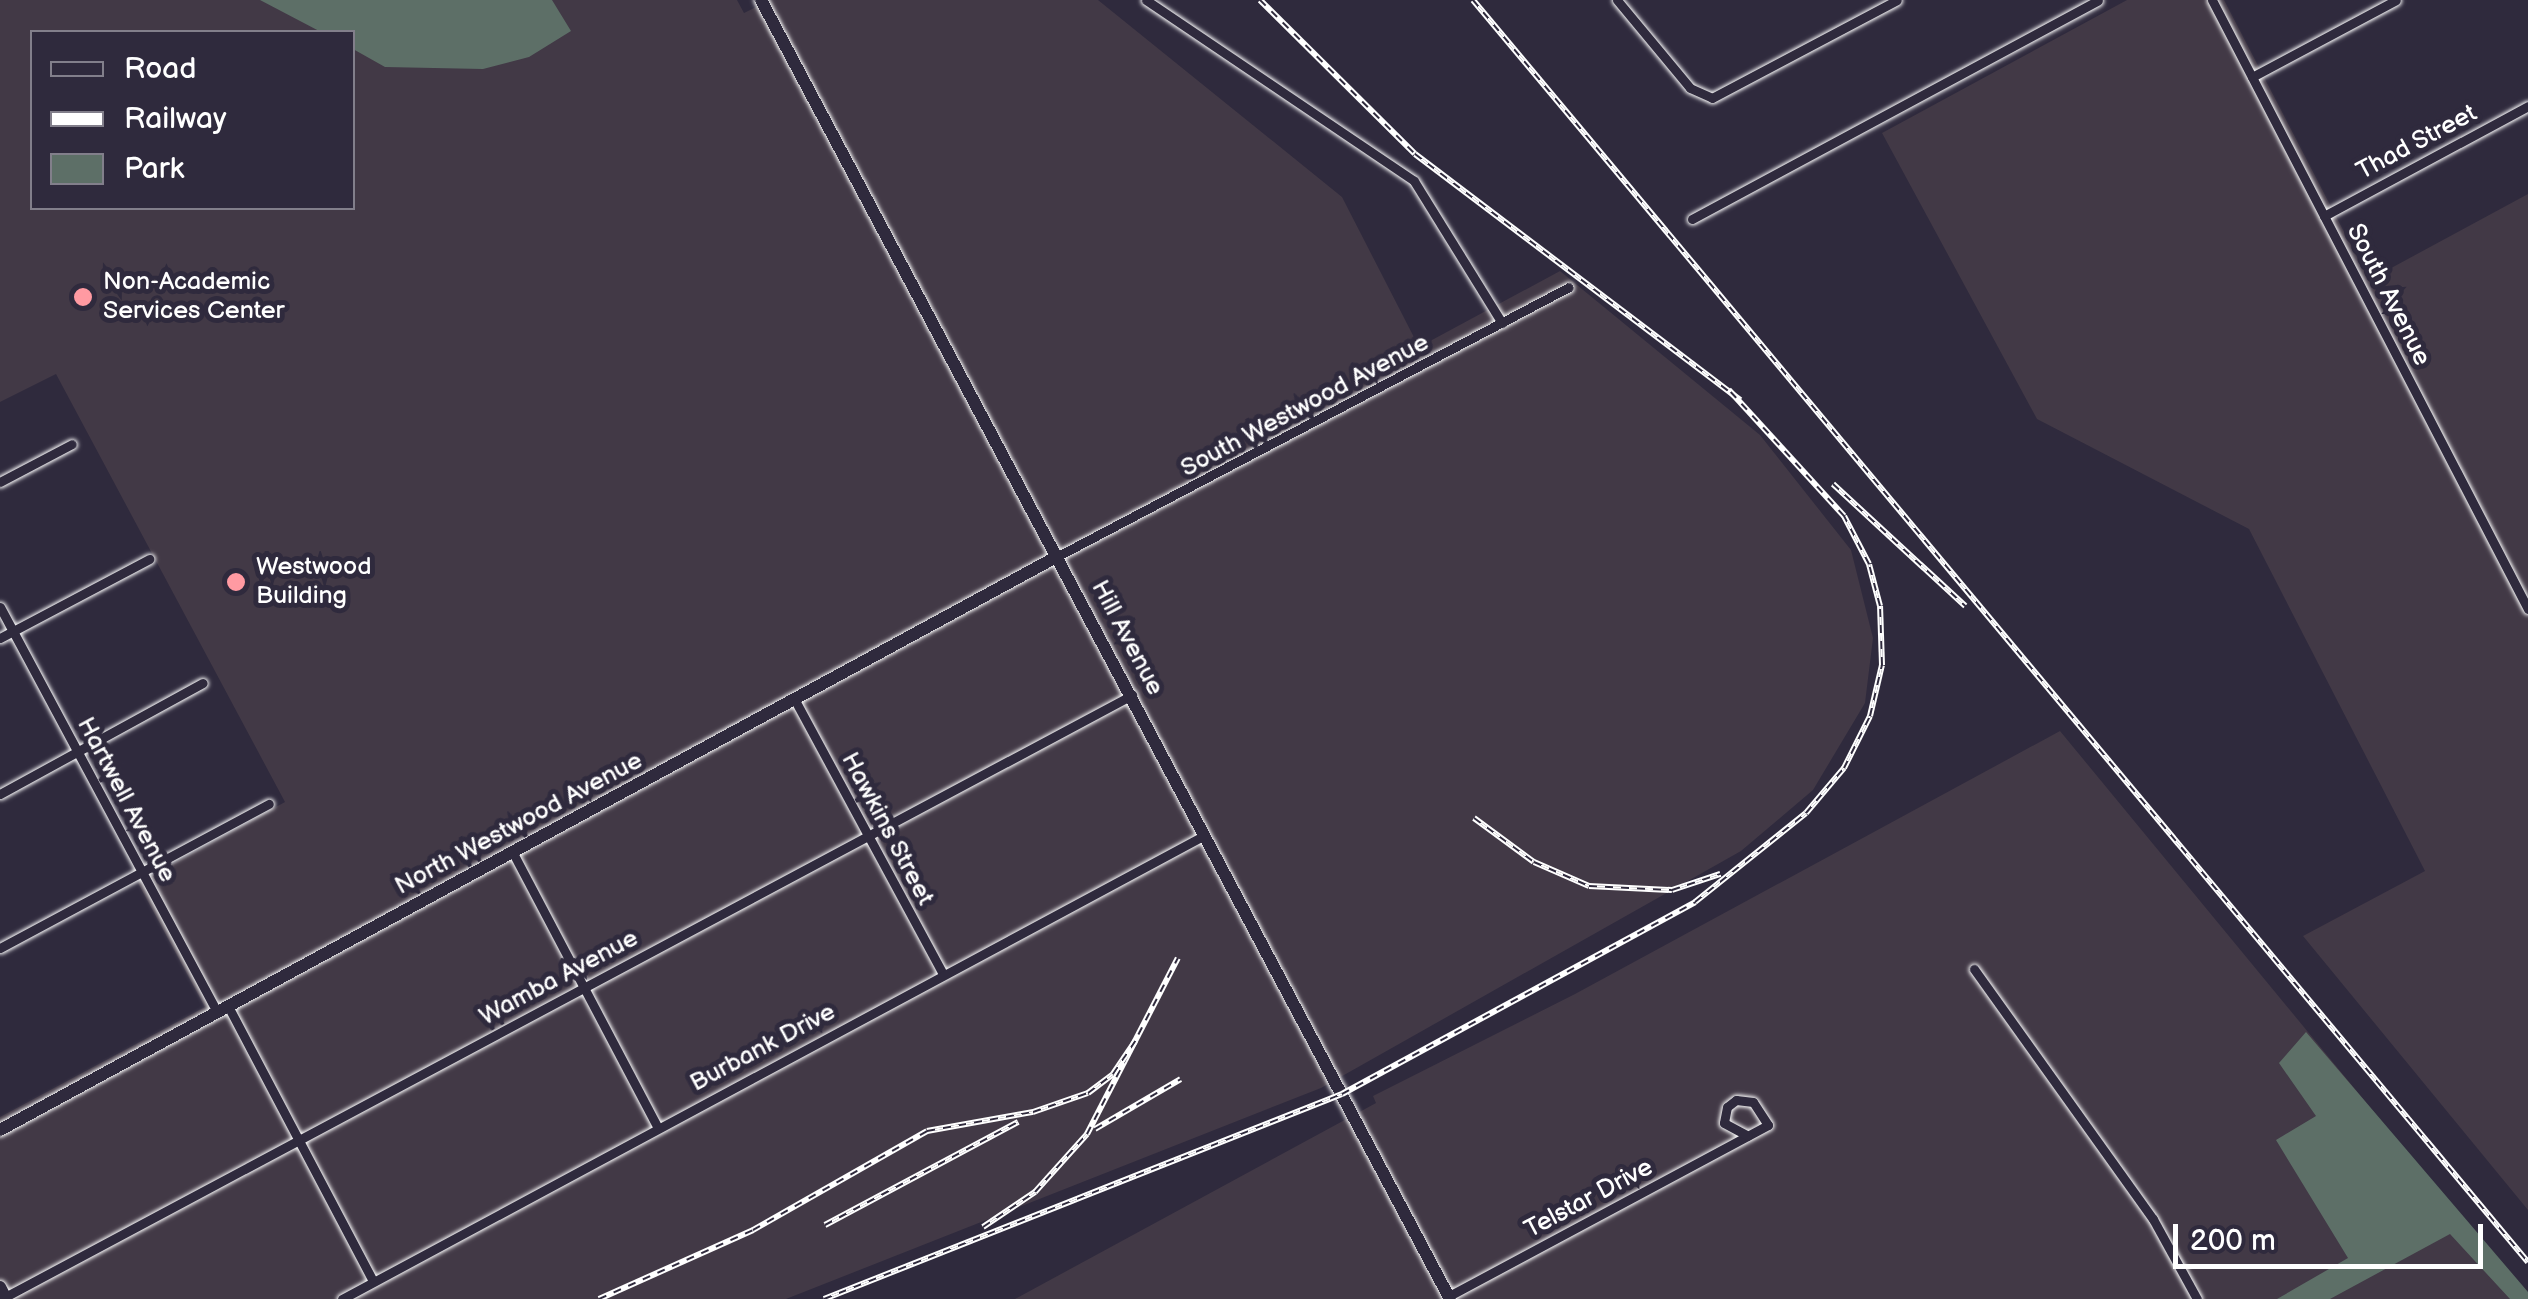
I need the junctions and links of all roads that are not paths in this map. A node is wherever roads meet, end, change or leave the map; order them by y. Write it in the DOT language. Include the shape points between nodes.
graph roads {
  1 [pos="762,0"];
  2 [pos="1146,0"];
  3 [pos="1617,0"];
  4 [pos="2098,0"];
  5 [pos="2212,0"];
  6 [pos="2396,0"];
  7 [pos="1893,1"];
  8 [pos="2252,77"];
  9 [pos="2528,106"];
  10 [pos="2324,216"];
  11 [pos="1692,218"];
  12 [pos="1569,287"];
  13 [pos="1502,323"];
  14 [pos="72,444"];
  15 [pos="0,482"];
  16 [pos="1058,556"];
  17 [pos="148,559"];
  18 [pos="0,607"];
  19 [pos="2528,609"];
  20 [pos="13,631"];
  21 [pos="0,638"];
  22 [pos="204,683"];
  23 [pos="1132,695"];
  24 [pos="796,702"];
  25 [pos="78,752"];
  26 [pos="0,794"];
  27 [pos="270,804"];
  28 [pos="867,835"];
  29 [pos="1205,835"];
  30 [pos="513,854"];
  31 [pos="142,872"];
  32 [pos="0,948"];
  33 [pos="1974,969"];
  34 [pos="943,974"];
  35 [pos="585,988"];
  36 [pos="223,1009"];
  37 [pos="658,1128"];
  38 [pos="0,1130"];
  39 [pos="1748,1136"];
  40 [pos="298,1140"];
  41 [pos="372,1281"];
  42 [pos="4,1295"];
  43 [pos="1450,1298"];
  44 [pos="342,1299"];
  45 [pos="2197,1299"];
  1 -- 16 [label="main road, Hill Avenue"];
  2 -- 13 [label="street" via="1414,182"];
  3 -- 7 [label="street" via="1690,88 1706,98"];
  4 -- 11 [label="street"];
  5 -- 8 [label="street, South Avenue"];
  6 -- 8 [label="street"];
  8 -- 10 [label="street, South Avenue"];
  9 -- 10 [label="street, Thad Street"];
  10 -- 19 [label="street, South Avenue"];
  12 -- 13 [label="street, South Westwood Avenue"];
  13 -- 16 [label="street, South Westwood Avenue"];
  14 -- 15 [label="street"];
  16 -- 23 [label="main road, Hill Avenue"];
  16 -- 24 [label="main road, North Westwood Avenue"];
  17 -- 20 [label="street"];
  18 -- 20 [label="street, Hartwell Avenue"];
  20 -- 21 [label="street"];
  20 -- 25 [label="street, Hartwell Avenue"];
  22 -- 25 [label="street"];
  23 -- 28 [label="street, Wamba Avenue"];
  23 -- 29 [label="main road, Hill Avenue"];
  24 -- 28 [label="street, Hawkins Street"];
  24 -- 30 [label="main road, North Westwood Avenue"];
  25 -- 26 [label="street"];
  25 -- 31 [label="street, Hartwell Avenue"];
  27 -- 31 [label="street"];
  28 -- 34 [label="street, Hawkins Street"];
  28 -- 35 [label="street, Wamba Avenue"];
  29 -- 34 [label="street, Burbank Drive"];
  29 -- 43 [label="main road, Hill Avenue"];
  30 -- 35 [label="street"];
  30 -- 36 [label="main road, North Westwood Avenue"];
  31 -- 32 [label="street"];
  31 -- 36 [label="street, Hartwell Avenue"];
  33 -- 45 [label="street" via="2153,1219"];
  34 -- 37 [label="street, Burbank Drive"];
  35 -- 37 [label="street"];
  35 -- 40 [label="street, Wamba Avenue"];
  36 -- 38 [label="main road, North Westwood Avenue"];
  36 -- 40 [label="street, Hartwell Avenue"];
  37 -- 41 [label="street, Burbank Drive"];
  39 -- 39 [label="street" via="1768,1126 1753,1102 1736,1100 1727,1106 1724,1124"];
  39 -- 43 [label="street, Telstar Drive"];
  40 -- 41 [label="street, Hartwell Avenue"];
  40 -- 42 [label="street, Wamba Avenue"];
  41 -- 44 [label="street, Burbank Drive"];
}
